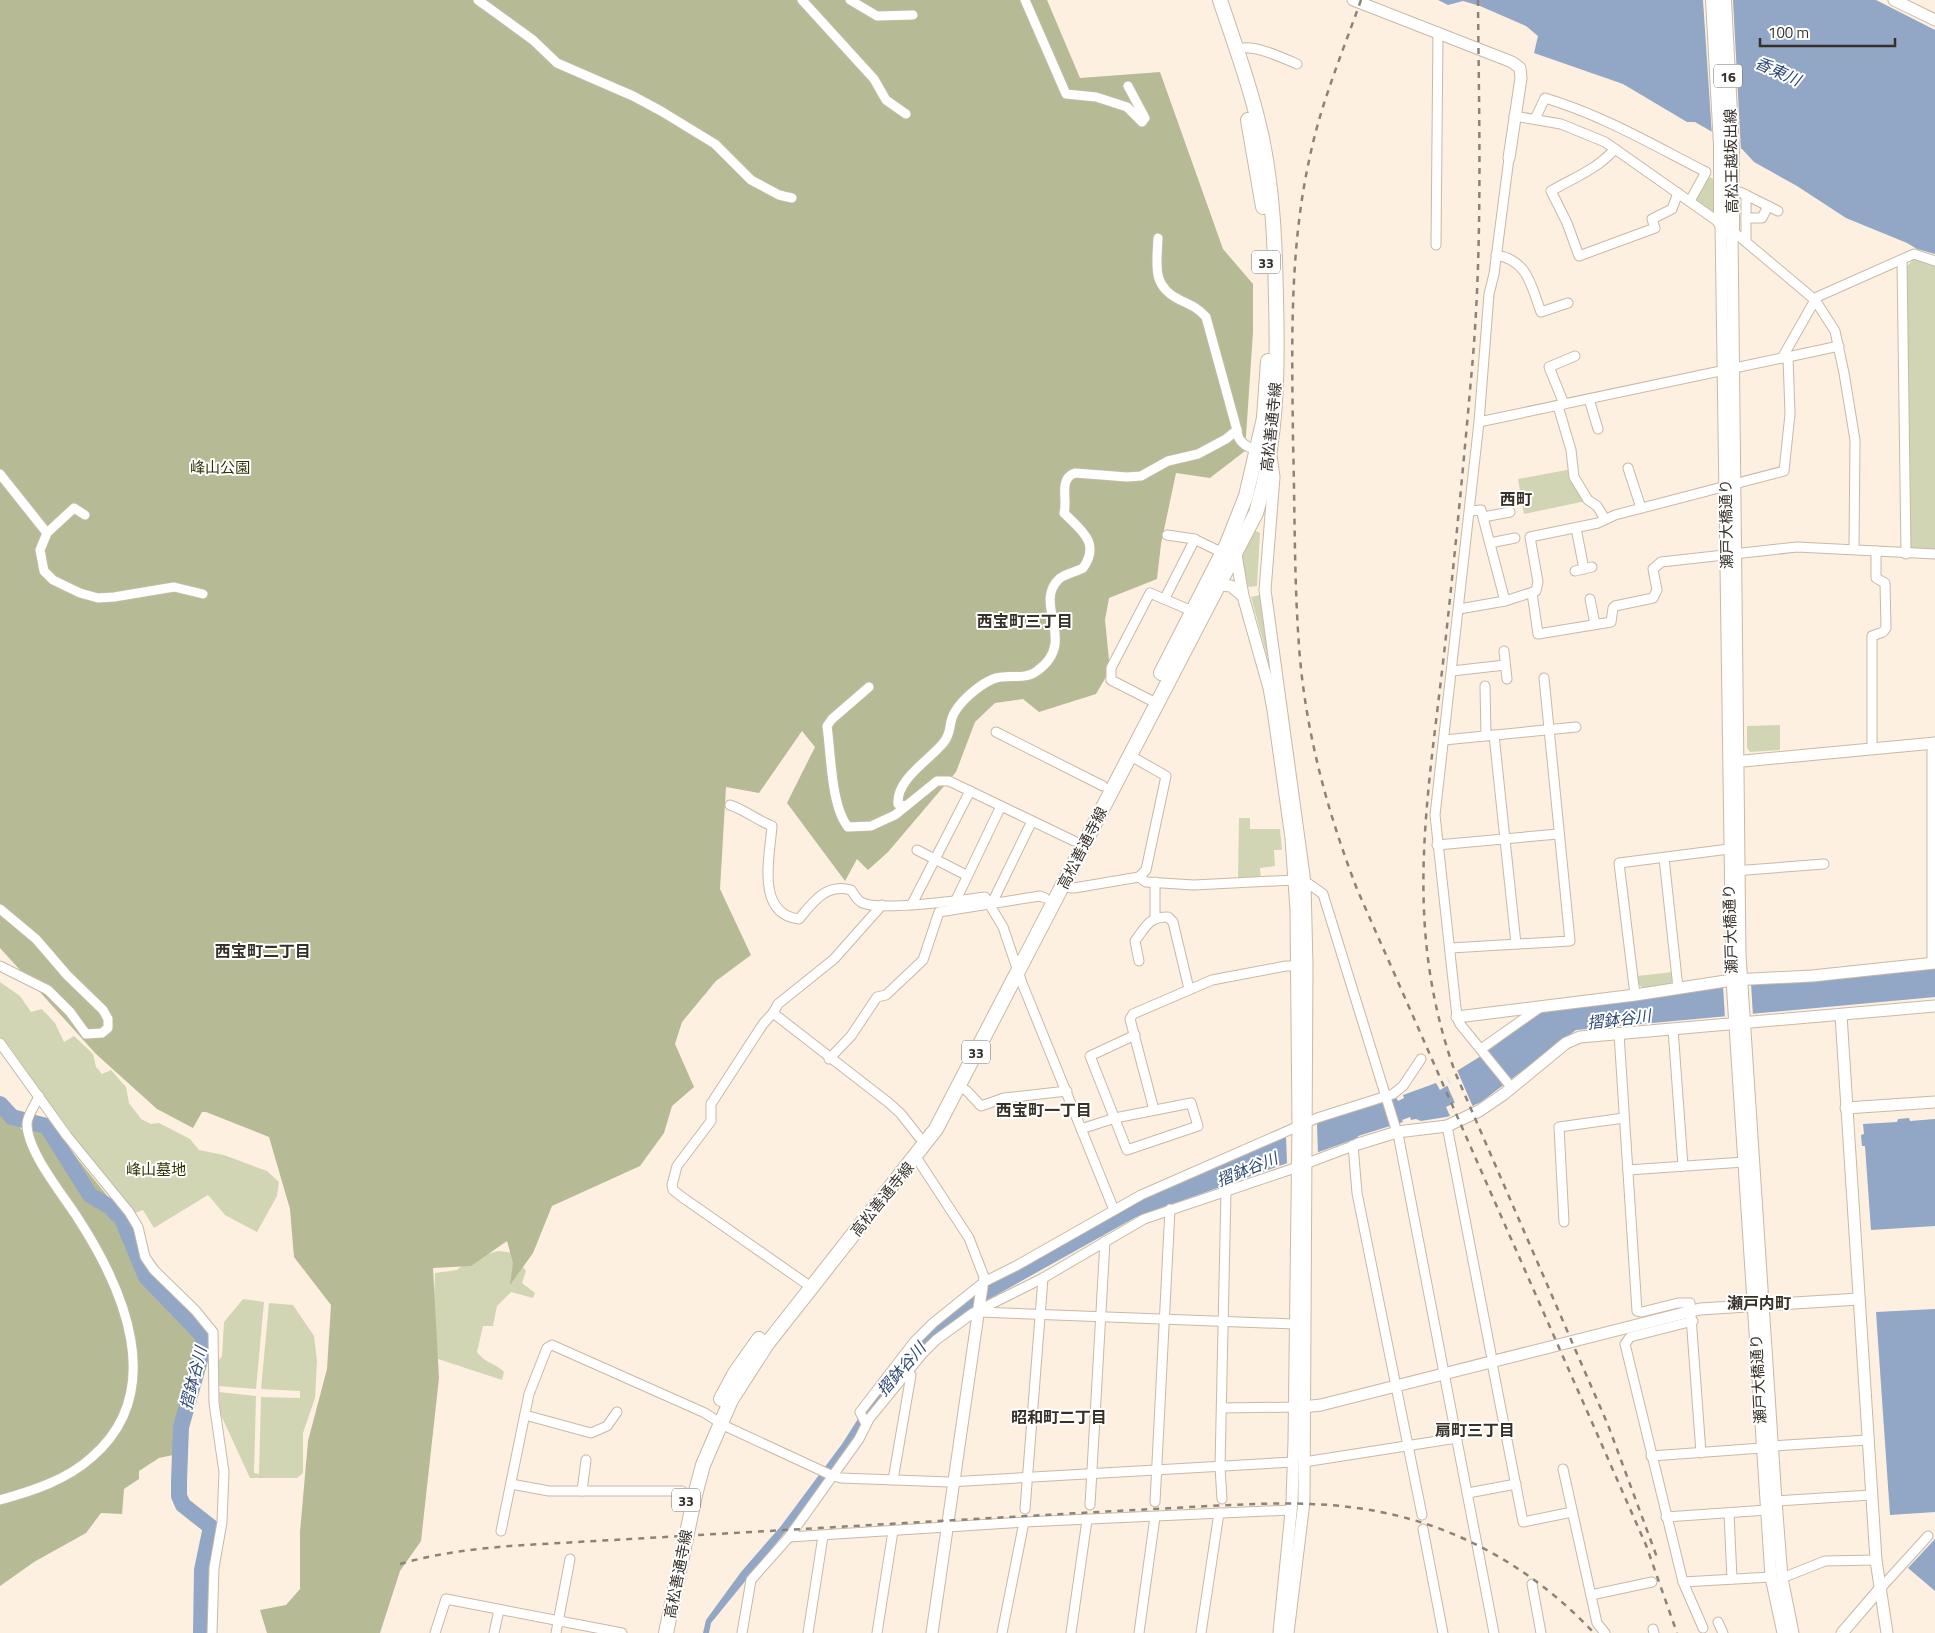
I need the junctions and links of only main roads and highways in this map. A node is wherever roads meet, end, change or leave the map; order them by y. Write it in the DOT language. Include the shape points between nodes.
graph roads {
  1 [pos="1211,0"];
  2 [pos="1220,0"];
  3 [pos="1713,0"];
  4 [pos="1724,0"];
  5 [pos="1727,148"];
  6 [pos="1727,228"];
  7 [pos="1264,451"];
  8 [pos="1229,553"];
  9 [pos="1152,701"];
  10 [pos="1016,966"];
  11 [pos="808,1285"];
  12 [pos="716,1420"];
  13 [pos="658,1633"];
  14 [pos="666,1633"];
  1 -- 7 [label="main road, 高松善通寺線 / 33" via="1245,106 1262,202 1268,361"];
  2 -- 7 [label="main road, 高松善通寺線 / 33" via="1260,129 1271,201 1278,361"];
  3 -- 5 [label="main road, 高松王越坂出線 / 16"];
  4 -- 5 [label="main road, 高松王越坂出線 / 16"];
  5 -- 6 [label="main road, 高松王越坂出線 / 16"];
  7 -- 8 [label="main road, 高松善通寺線 / 33" via="1235,527"];
  7 -- 8 [label="main road, 高松善通寺線 / 33" via="1256,513"];
  8 -- 9 [label="main road, 高松善通寺線 / 33" via="1192,611"];
  8 -- 9 [label="main road, 高松善通寺線 / 33" via="1218,585"];
  9 -- 10 [label="main road, 高松善通寺線 / 33" via="1045,898"];
  9 -- 10 [label="main road, 高松善通寺線 / 33" via="1130,755 1062,887"];
  10 -- 11 [label="main road, 高松善通寺線 / 33" via="919,1137"];
  10 -- 11 [label="main road, 高松善通寺線 / 33" via="936,1129"];
  11 -- 12 [label="main road, 高松善通寺線 / 33" via="735,1373"];
  12 -- 13 [label="main road, 高松善通寺線 / 33" via="695,1464"];
  12 -- 14 [label="main road, 高松善通寺線 / 33" via="694,1495"];
}
